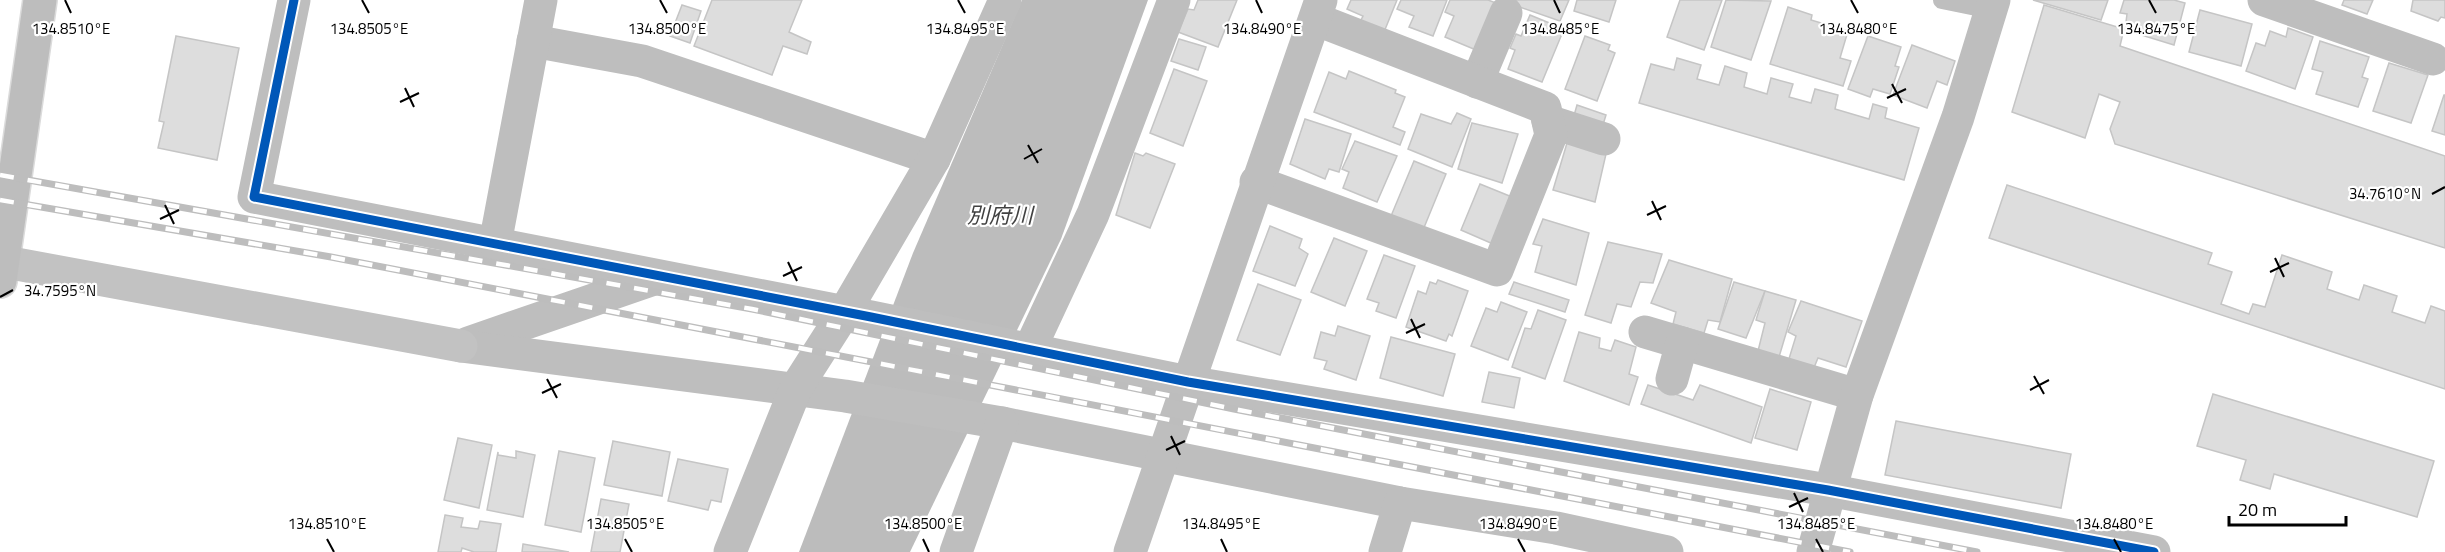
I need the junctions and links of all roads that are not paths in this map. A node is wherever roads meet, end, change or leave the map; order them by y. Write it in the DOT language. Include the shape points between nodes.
graph roads {
  1 [pos="40,0"];
  2 [pos="294,0"];
  3 [pos="541,0"];
  4 [pos="1005,0"];
  5 [pos="1174,0"];
  6 [pos="1942,0"];
  7 [pos="2264,0"];
  8 [pos="1992,5"];
  9 [pos="1318,9"];
  10 [pos="1506,13"];
  11 [pos="533,41"];
  12 [pos="2433,59"];
  13 [pos="1477,82"];
  14 [pos="1548,121"];
  15 [pos="1604,140"];
  16 [pos="934,159"];
  17 [pos="1256,182"];
  18 [pos="495,244"];
  19 [pos="1,268"];
  20 [pos="662,277"];
  21 [pos="857,315"];
  22 [pos="1645,332"];
  23 [pos="1682,343"];
  24 [pos="461,346"];
  25 [pos="1029,351"];
  26 [pos="1672,379"];
  27 [pos="1188,382"];
  28 [pos="796,388"];
  29 [pos="1857,395"];
  30 [pos="1002,423"];
  31 [pos="1162,455"];
  32 [pos="1828,490"];
  33 [pos="1400,503"];
  34 [pos="1554,540"];
  35 [pos="730,552"];
  36 [pos="956,552"];
  37 [pos="1130,552"];
  38 [pos="1385,552"];
  39 [pos="1667,552"];
  40 [pos="1813,552"];
  41 [pos="2154,552"];
  1 -- 19 [label="main road"];
  2 -- 18 [label="street" via="254,197"];
  3 -- 11 [label="street"];
  4 -- 16 [label="street"];
  5 -- 25 [label="street" via="1093,214"];
  6 -- 8 [label="lane"];
  7 -- 12 [label="street"];
  8 -- 29 [label="street" via="1958,117"];
  9 -- 13 [label="street"];
  9 -- 17 [label="street"];
  10 -- 13 [label="street"];
  11 -- 16 [label="street" via="642,61"];
  11 -- 18 [label="street"];
  13 -- 14 [label="street" via="1545,108"];
  14 -- 15 [label="street"];
  14 -- 17 [label="street" via="1551,135 1497,270"];
  16 -- 21 [label="street"];
  17 -- 27 [label="street"];
  18 -- 20 [label="street"];
  19 -- 24 [label="street"];
  20 -- 21 [label="street"];
  20 -- 24 [label="street"];
  21 -- 25 [label="street"];
  21 -- 28 [label="street"];
  22 -- 23 [label="street"];
  23 -- 26 [label="street"];
  23 -- 29 [label="street"];
  24 -- 28 [label="street"];
  25 -- 27 [label="street"];
  27 -- 31 [label="street"];
  27 -- 32 [label="street"];
  28 -- 30 [label="street"];
  28 -- 35 [label="street"];
  29 -- 32 [label="street"];
  30 -- 31 [label="street"];
  30 -- 36 [label="street"];
  31 -- 33 [label="street"];
  31 -- 37 [label="street"];
  32 -- 40 [label="street"];
  32 -- 41 [label="street"];
  33 -- 34 [label="street"];
  33 -- 38 [label="street"];
  34 -- 39 [label="street"];
}
